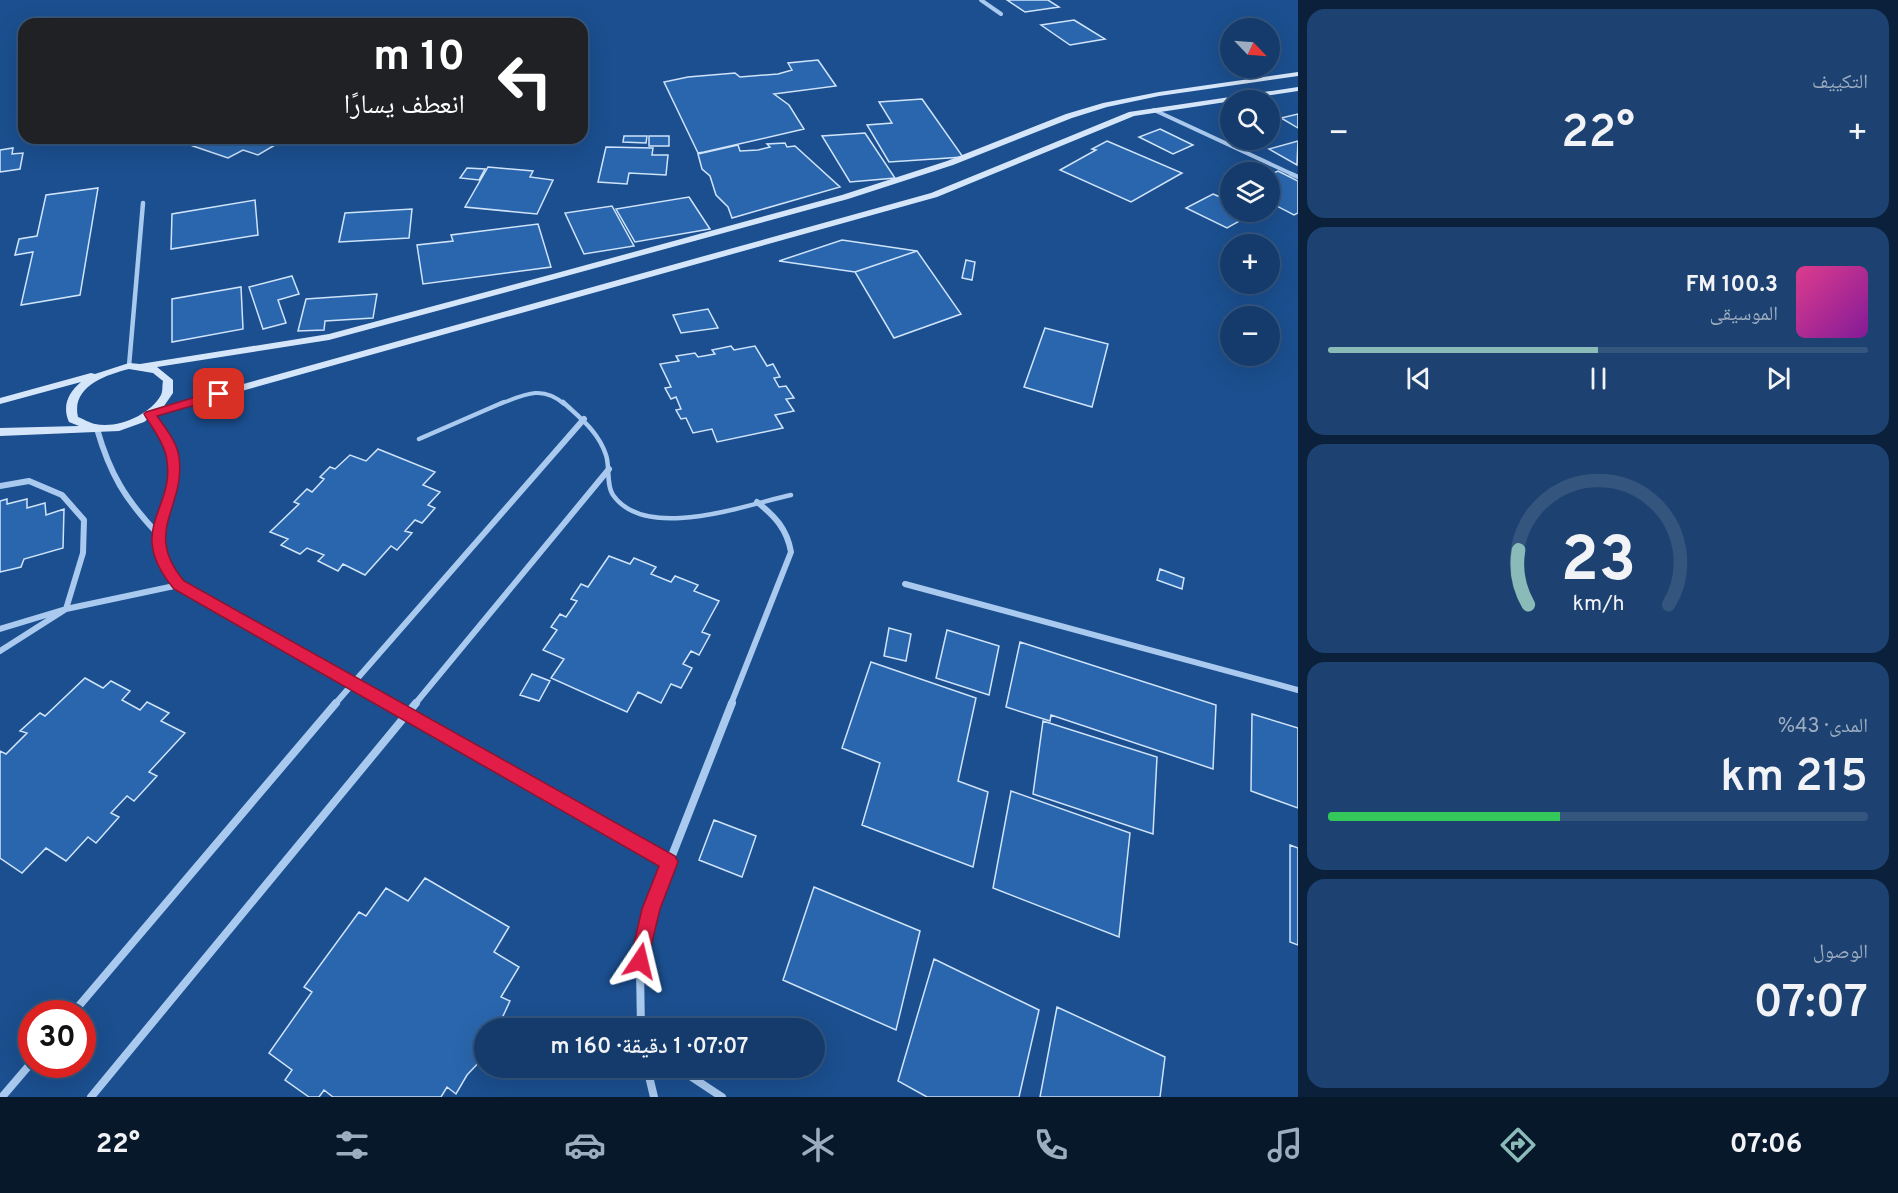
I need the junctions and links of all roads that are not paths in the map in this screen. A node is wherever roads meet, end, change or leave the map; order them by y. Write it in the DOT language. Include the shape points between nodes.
graph roads {
  1 [pos="981,0"];
  2 [pos="1001,14"];
  3 [pos="1298,74"];
  4 [pos="1298,89"];
  5 [pos="1154,110"];
  6 [pos="1298,177"];
  7 [pos="143,203"];
  8 [pos="129,366"];
  9 [pos="144,366"];
  10 [pos="106,372"];
  11 [pos="0,401"];
  12 [pos="151,414"];
  13 [pos="584,419"];
  14 [pos="97,429"];
  15 [pos="0,432"];
  16 [pos="419,439"];
  17 [pos="609,469"];
  18 [pos="0,486"];
  19 [pos="791,495"];
  20 [pos="757,502"];
  21 [pos="157,533"];
  22 [pos="905,584"];
  23 [pos="179,585"];
  24 [pos="66,609"];
  25 [pos="0,629"];
  26 [pos="0,651"];
  27 [pos="353,683"];
  28 [pos="1298,690"];
  29 [pos="405,715"];
  30 [pos="669,862"];
  31 [pos="84,1000"];
  32 [pos="640,1018"];
  33 [pos="18,1078"];
  34 [pos="649,1078"];
  35 [pos="693,1078"];
  36 [pos="1,1097"];
  37 [pos="91,1097"];
  38 [pos="654,1097"];
  39 [pos="722,1097"];
  1 -- 2 [label="street"];
  3 -- 9 [label="main road" via="1106,105 865,191 329,337"];
  4 -- 5 [label="main road"];
  5 -- 6 [label="street"];
  5 -- 12 [label="main road" via="1132,114 922,198"];
  7 -- 8 [label="street"];
  8 -- 9 [label="main road"];
  8 -- 10 [label="main road"];
  9 -- 12 [label="main road" via="166,375 170,384 169,393"];
  10 -- 11 [label="main road"];
  10 -- 14 [label="main road" via="79,389 69,410 82,426"];
  12 -- 14 [label="main road" via="124,426"];
  12 -- 21 [label="street" via="168,441 174,479"];
  13 -- 16 [label="lane" via="553,394 530,393"];
  13 -- 17 [label="lane" via="601,442"];
  13 -- 27 [label="street"];
  14 -- 15 [label="main road"];
  14 -- 21 [label="street" via="113,480 124,498"];
  17 -- 20 [label="lane" via="612,494 626,509 646,518 676,520"];
  17 -- 29 [label="street"];
  18 -- 24 [label="street" via="29,482 62,495 84,520 83,553"];
  19 -- 20 [label="lane"];
  20 -- 30 [label="street" via="785,527 791,552"];
  21 -- 23 [label="street" via="164,566"];
  22 -- 28 [label="street"];
  23 -- 24 [label="street"];
  23 -- 27 [label="street"];
  24 -- 25 [label="street"];
  24 -- 26 [label="street"];
  27 -- 29 [label="street"];
  27 -- 31 [label="street"];
  29 -- 30 [label="street"];
  29 -- 37 [label="street"];
  30 -- 32 [label="street" via="641,945"];
  33 -- 36 [label="street"];
  34 -- 38 [label="street"];
  35 -- 39 [label="street"];
}
